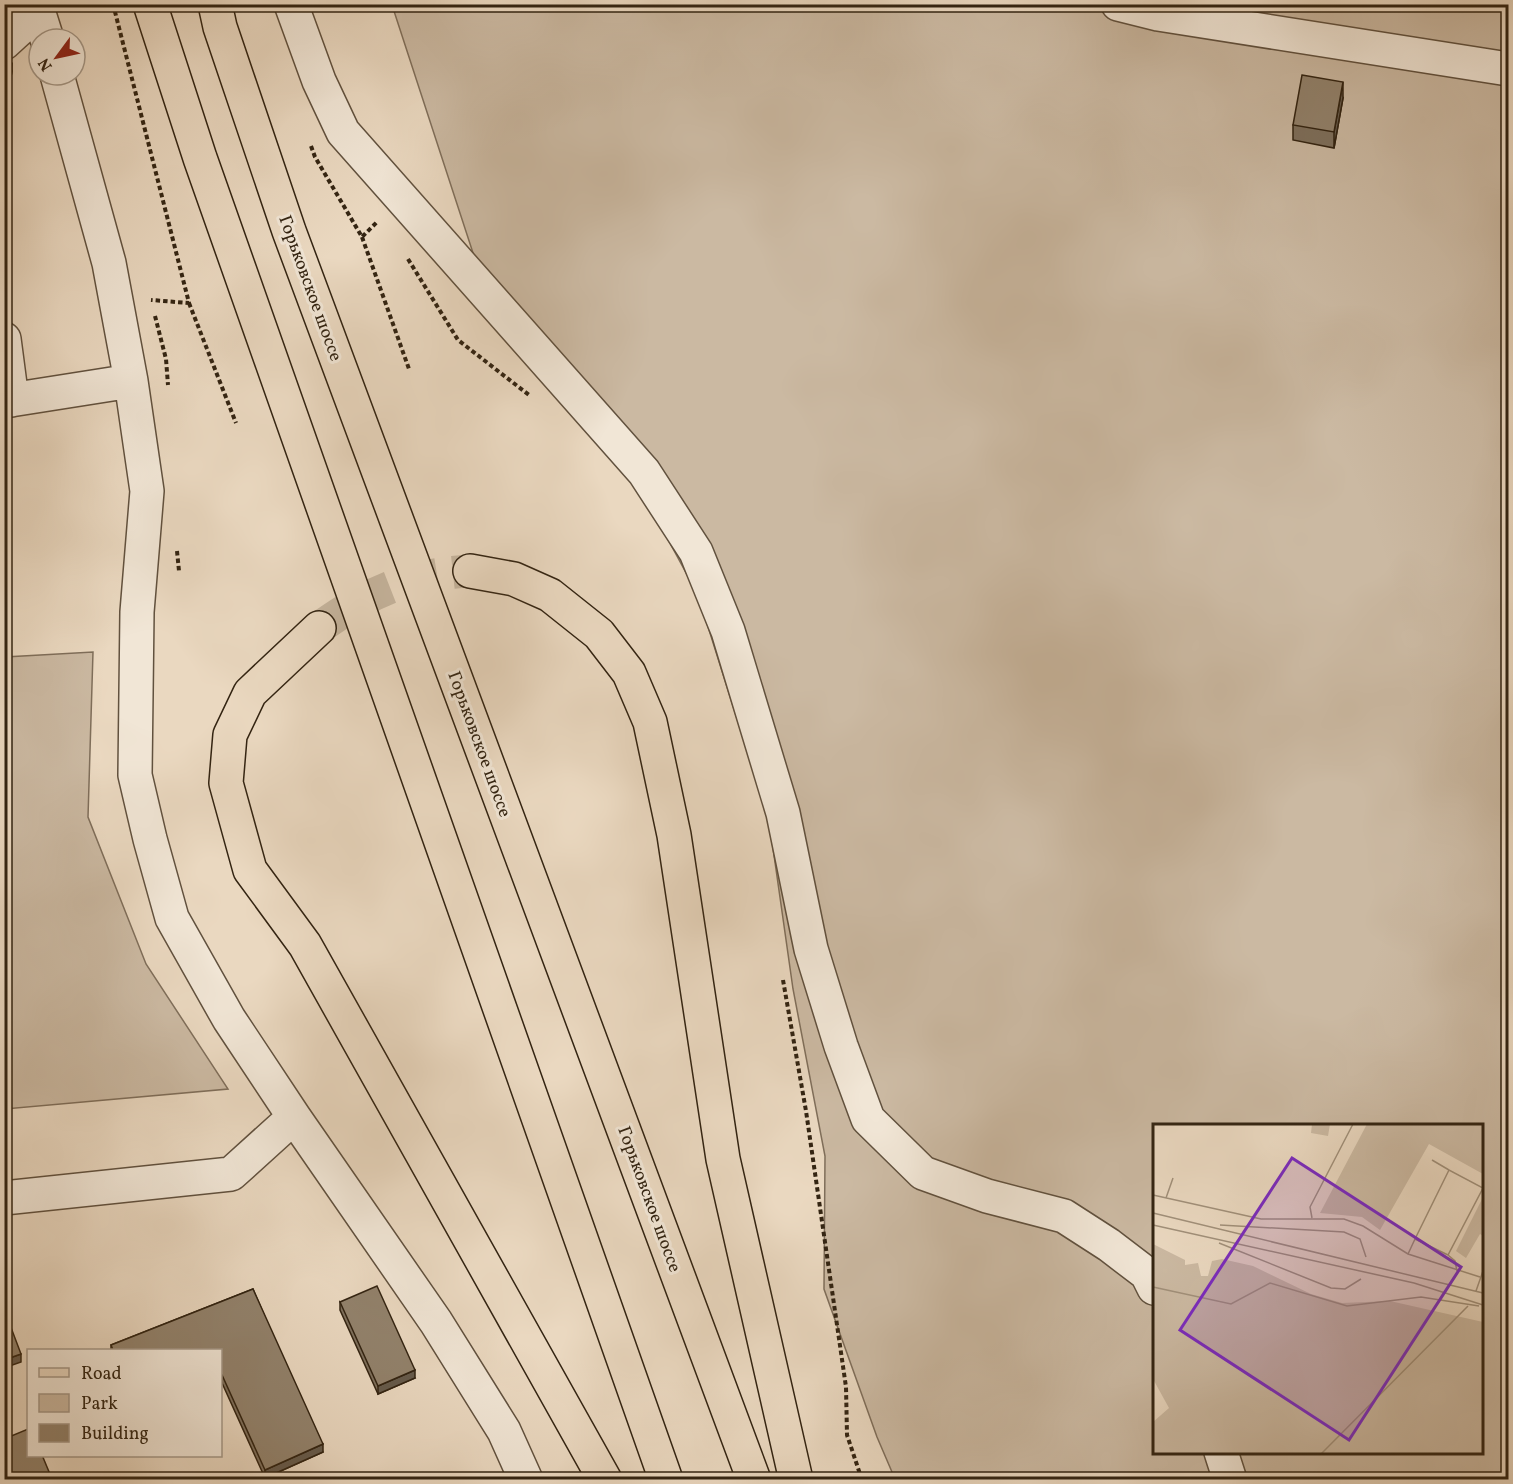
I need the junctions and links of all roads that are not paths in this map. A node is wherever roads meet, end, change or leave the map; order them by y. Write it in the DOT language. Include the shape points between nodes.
graph roads {
  1 [pos="150,4"];
  2 [pos="215,4"];
  3 [pos="291,4"];
  4 [pos="1118,4"];
  5 [pos="41,18"];
  6 [pos="4,43"];
  7 [pos="1509,69"];
  8 [pos="60,87"];
  9 [pos="4,339"];
  10 [pos="131,381"];
  11 [pos="8,400"];
  12 [pos="470,571"];
  13 [pos="319,628"];
  14 [pos="294,1117"];
  15 [pos="4,1198"];
  16 [pos="1153,1284"];
  17 [pos="1222,1454"];
  18 [pos="526,1479"];
  19 [pos="605,1479"];
  20 [pos="666,1479"];
  21 [pos="754,1479"];
  22 [pos="796,1479"];
  23 [pos="1230,1479"];
  1 -- 20 [label="main road" via="204,169"];
  2 -- 21 [label="main road, Горьковское шоссе" via="289,231"];
  3 -- 16 [label="street" via="319,81 343,132 638,464 696,552 728,631 783,813 811,949 868,1119 922,1173 987,1196 1064,1216 1140,1268"];
  4 -- 7 [label="street"];
  5 -- 6 [label="street"];
  8 -- 10 [label="street" via="109,263"];
  9 -- 11 [label="street"];
  10 -- 11 [label="street"];
  10 -- 14 [label="street" via="147,491 137,612 135,775 142,807 172,918 229,1019"];
  12 -- 22 [label="main road" via="514,579 550,595 599,634 629,673 650,722 674,835 723,1159"];
  13 -- 19 [label="main road" via="250,693 230,735 226,783 250,870 305,945"];
  14 -- 15 [label="street" via="231,1174"];
  14 -- 18 [label="street" via="436,1322 504,1431"];
  17 -- 23 [label="street"];
}
